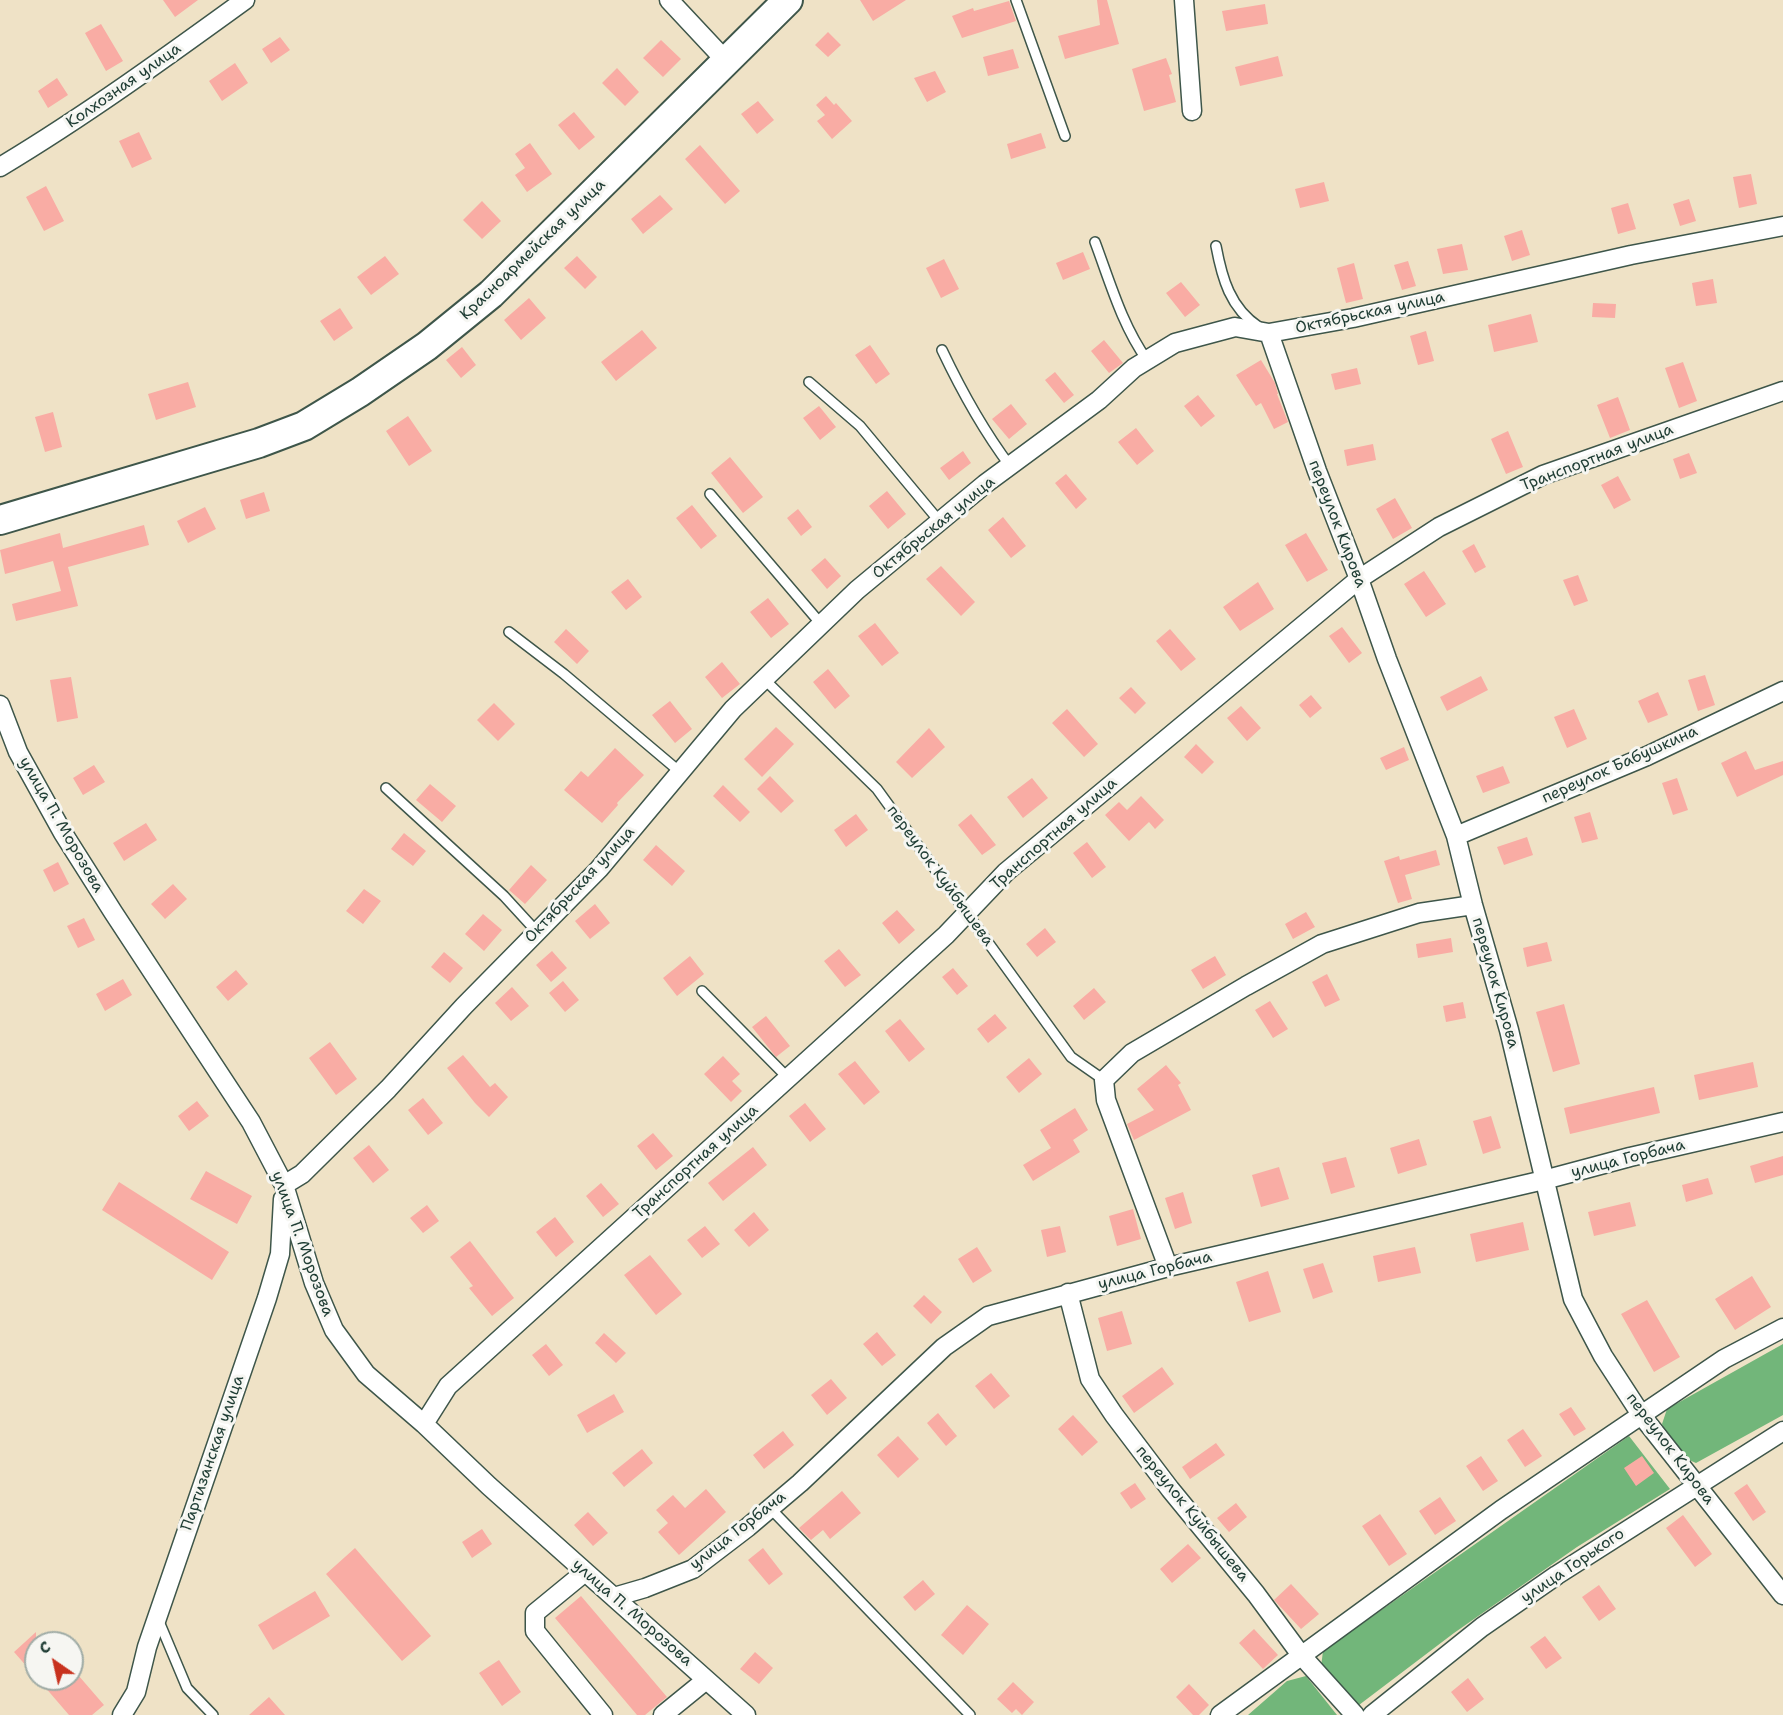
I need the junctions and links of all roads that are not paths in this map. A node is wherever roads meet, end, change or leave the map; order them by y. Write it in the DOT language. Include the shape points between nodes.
graph roads {
  1 [pos="245,0"];
  2 [pos="669,0"];
  3 [pos="788,0"];
  4 [pos="1016,0"];
  5 [pos="1184,0"];
  6 [pos="726,61"];
  7 [pos="1192,111"];
  8 [pos="1065,136"];
  9 [pos="0,167"];
  10 [pos="1783,226"];
  11 [pos="1095,242"];
  12 [pos="1216,246"];
  13 [pos="1269,333"];
  14 [pos="942,350"];
  15 [pos="1147,360"];
  16 [pos="809,382"];
  17 [pos="1783,391"];
  18 [pos="1010,466"];
  19 [pos="710,494"];
  20 [pos="0,520"];
  21 [pos="940,522"];
  22 [pos="1359,579"];
  23 [pos="822,624"];
  24 [pos="508,632"];
  25 [pos="764,679"];
  26 [pos="1783,691"];
  27 [pos="0,705"];
  28 [pos="680,772"];
  29 [pos="386,788"];
  30 [pos="1456,836"];
  31 [pos="1473,905"];
  32 [pos="967,913"];
  33 [pos="537,932"];
  34 [pos="702,991"];
  35 [pos="788,1078"];
  36 [pos="1104,1080"];
  37 [pos="1783,1122"];
  38 [pos="1544,1180"];
  39 [pos="284,1185"];
  40 [pos="1168,1267"];
  41 [pos="1068,1293"];
  42 [pos="1783,1328"];
  43 [pos="1642,1416"];
  44 [pos="424,1424"];
  45 [pos="1783,1431"];
  46 [pos="1696,1485"];
  47 [pos="770,1508"];
  48 [pos="585,1572"];
  49 [pos="1783,1595"];
  50 [pos="614,1597"];
  51 [pos="157,1617"];
  52 [pos="1301,1656"];
  53 [pos="706,1680"];
  54 [pos="122,1715"];
  55 [pos="213,1715"];
  56 [pos="603,1715"];
  57 [pos="663,1715"];
  58 [pos="746,1715"];
  59 [pos="970,1715"];
  60 [pos="1220,1715"];
  61 [pos="1355,1715"];
  62 [pos="1372,1715"];
  1 -- 9 [label="street, Колхозная улица" via="143,74"];
  2 -- 6 [label="street"];
  3 -- 6 [label="main road, Красноармейская улица"];
  4 -- 8 [label="lane"];
  5 -- 7 [label="street"];
  6 -- 20 [label="main road, Красноармейская улица" via="491,294 428,346 360,392 304,426 259,443"];
  10 -- 13 [label="street, Октябрьская улица"];
  11 -- 15 [label="lane" via="1127,328"];
  12 -- 13 [label="lane" via="1223,279 1245,318"];
  13 -- 15 [label="street, Октябрьская улица" via="1235,327 1175,343"];
  13 -- 22 [label="street, переулок Кирова"];
  14 -- 18 [label="lane" via="994,446"];
  15 -- 18 [label="street, Октябрьская улица"];
  16 -- 21 [label="lane" via="860,426"];
  17 -- 22 [label="street, Транспортная улица" via="1543,475 1439,527"];
  18 -- 21 [label="street, Октябрьская улица"];
  19 -- 23 [label="lane"];
  21 -- 23 [label="street, Октябрьская улица"];
  22 -- 30 [label="street, переулок Кирова"];
  22 -- 32 [label="street, Транспортная улица" via="1006,872"];
  23 -- 25 [label="street, Октябрьская улица"];
  24 -- 28 [label="lane"];
  25 -- 28 [label="street, Октябрьская улица"];
  25 -- 32 [label="lane, переулок Куйбышева" via="877,789"];
  26 -- 30 [label="street, переулок Бабушкина" via="1647,756"];
  27 -- 39 [label="street, улица П. Морозова" via="18,752 63,833 251,1122"];
  28 -- 33 [label="street, Октябрьская улица" via="599,869"];
  29 -- 33 [label="lane" via="504,896"];
  30 -- 31 [label="street, переулок Кирова"];
  31 -- 36 [label="street" via="1419,913 1322,944 1132,1053"];
  31 -- 38 [label="street, переулок Кирова" via="1509,1030"];
  32 -- 35 [label="street, Транспортная улица"];
  32 -- 36 [label="lane, переулок Куйбышева" via="1071,1057"];
  33 -- 39 [label="street, Октябрьская улица" via="388,1089 302,1174"];
  34 -- 35 [label="lane"];
  35 -- 44 [label="street, Транспортная улица" via="448,1386"];
  36 -- 40 [label="street" via="1106,1100"];
  37 -- 38 [label="street, улица Горбача"];
  38 -- 40 [label="street, улица Горбача"];
  38 -- 43 [label="street, переулок Кирова" via="1573,1299 1603,1356"];
  39 -- 44 [label="street, улица П. Морозова" via="314,1283 334,1330 366,1374"];
  39 -- 51 [label="street, Партизанская улица" via="277,1265"];
  40 -- 41 [label="street, улица Горбача"];
  41 -- 47 [label="street, улица Горбача" via="988,1316 944,1347"];
  41 -- 52 [label="street, переулок Куйбышева" via="1090,1379 1170,1489"];
  42 -- 43 [label="street" via="1724,1359"];
  43 -- 46 [label="street, переулок Кирова"];
  43 -- 52 [label="street" via="1501,1510"];
  44 -- 48 [label="street, улица П. Морозова"];
  45 -- 46 [label="street, улица Горького"];
  46 -- 49 [label="street, переулок Кирова"];
  46 -- 62 [label="street, улица Горького" via="1482,1627"];
  47 -- 50 [label="street, улица Горбача" via="693,1569"];
  47 -- 59 [label="lane"];
  48 -- 50 [label="street, улица П. Морозова"];
  48 -- 56 [label="street" via="535,1613 535,1631"];
  50 -- 53 [label="street, улица П. Морозова"];
  51 -- 54 [label="street, Партизанская улица" via="136,1692"];
  51 -- 55 [label="lane" via="188,1688"];
  52 -- 60 [label="street"];
  52 -- 61 [label="street, переулок Куйбышева"];
  53 -- 57 [label="street"];
  53 -- 58 [label="street, улица П. Морозова"];
}
